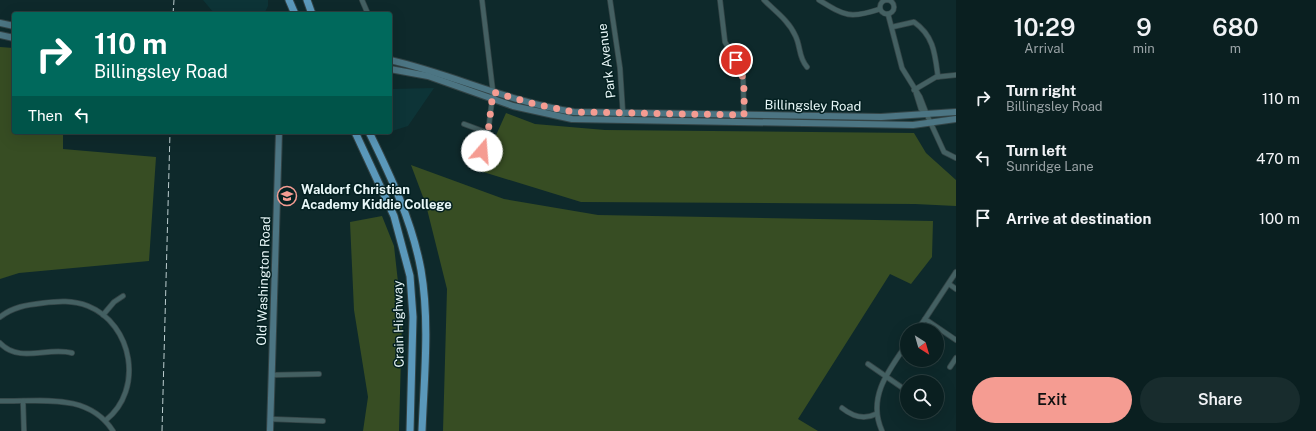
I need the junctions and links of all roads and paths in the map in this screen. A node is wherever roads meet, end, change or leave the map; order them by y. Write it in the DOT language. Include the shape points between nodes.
graph roads {
  1 [pos="289,0"];
  2 [pos="307,0"];
  3 [pos="362,0"];
  4 [pos="482,0"];
  5 [pos="610,0"];
  6 [pos="720,0"];
  7 [pos="764,0"];
  8 [pos="819,0"];
  9 [pos="881,1"];
  10 [pos="880,9"];
  11 [pos="294,12"];
  12 [pos="311,12"];
  13 [pos="367,12"];
  14 [pos="888,14"];
  15 [pos="0,24"];
  16 [pos="12,26"];
  17 [pos="892,27"];
  18 [pos="0,35"];
  19 [pos="12,38"];
  20 [pos="392,60"];
  21 [pos="807,67"];
  22 [pos="392,69"];
  23 [pos="956,75"];
  24 [pos="938,76"];
  25 [pos="915,91"];
  26 [pos="493,95"];
  27 [pos="956,112"];
  28 [pos="927,114"];
  29 [pos="744,115"];
  30 [pos="623,117"];
  31 [pos="956,119"];
  32 [pos="932,123"];
  33 [pos="464,124"];
  34 [pos="488,133"];
  35 [pos="279,134"];
  36 [pos="356,134"];
  37 [pos="370,134"];
  38 [pos="482,151"];
  39 [pos="956,158"];
  40 [pos="956,272"];
  41 [pos="949,284"];
  42 [pos="956,289"];
  43 [pos="123,296"];
  44 [pos="103,315"];
  45 [pos="0,318"];
  46 [pos="925,319"];
  47 [pos="922,323"];
  48 [pos="956,340"];
  49 [pos="0,343"];
  50 [pos="72,353"];
  51 [pos="900,355"];
  52 [pos="956,358"];
  53 [pos="868,364"];
  54 [pos="950,367"];
  55 [pos="319,374"];
  56 [pos="272,375"];
  57 [pos="886,376"];
  58 [pos="900,386"];
  59 [pos="0,401"];
  60 [pos="23,401"];
  61 [pos="842,408"];
  62 [pos="876,414"];
  63 [pos="270,419"];
  64 [pos="106,420"];
  65 [pos="323,421"];
  66 [pos="24,431"];
  67 [pos="113,431"];
  68 [pos="270,431"];
  69 [pos="410,431"];
  70 [pos="422,431"];
  71 [pos="882,431"];
  1 -- 11 [label="highway"];
  2 -- 12 [label="highway"];
  3 -- 13 [label="street"];
  4 -- 26 [label="street"];
  5 -- 30 [label="street, Park Avenue" via="620,68"];
  6 -- 29 [label="street" via="723,34 743,76"];
  7 -- 21 [label="street" via="791,28 797,40 800,57"];
  8 -- 10 [label="street" via="848,15 865,14"];
  9 -- 10 [label="street"];
  9 -- 14 [label="street" via="892,3 893,10"];
  10 -- 14 [label="street"];
  14 -- 17 [label="street"];
  15 -- 16 [label="main road"];
  17 -- 24 [label="street" via="912,22 917,24 932,43"];
  17 -- 25 [label="street" via="902,68"];
  18 -- 19 [label="main road"];
  20 -- 26 [label="main road, Billingsley Road" via="416,66"];
  22 -- 26 [label="main road, Billingsley Road" via="428,76"];
  23 -- 24 [label="street"];
  24 -- 25 [label="street"];
  25 -- 28 [label="street" via="921,109"];
  26 -- 30 [label="main road, Billingsley Road" via="553,109"];
  26 -- 34 [label="street"];
  27 -- 28 [label="main road, Billingsley Road"];
  28 -- 29 [label="main road, Billingsley Road" via="881,117"];
  28 -- 32 [label="street"];
  29 -- 30 [label="main road, Billingsley Road"];
  30 -- 32 [label="main road, Billingsley Road" via="880,124"];
  31 -- 32 [label="main road, Billingsley Road"];
  32 -- 39 [label="street" via="944,152"];
  33 -- 34 [label="street"];
  34 -- 38 [label="street"];
  35 -- 56 [label="main road, Old Washington Road"];
  36 -- 69 [label="highway, Crain Highway" via="394,216 410,276 413,317"];
  37 -- 70 [label="highway, Crain Highway" via="403,205 421,270 424,333"];
  40 -- 41 [label="street"];
  41 -- 42 [label="street"];
  41 -- 46 [label="street"];
  43 -- 44 [label="street"];
  44 -- 45 [label="street" via="82,304 61,301 18,307"];
  44 -- 64 [label="street" via="117,329 124,343 130,372 123,400"];
  46 -- 47 [label="street"];
  46 -- 48 [label="street"];
  49 -- 50 [label="street" via="8,350 18,353"];
  51 -- 57 [label="street"];
  52 -- 54 [label="street"];
  53 -- 57 [label="street"];
  55 -- 56 [label="street"];
  56 -- 63 [label="main road, Old Washington Road"];
  57 -- 58 [label="street"];
  57 -- 62 [label="street" via="878,393"];
  59 -- 60 [label="street"];
  60 -- 64 [label="street" via="71,402 92,410"];
  60 -- 66 [label="street"];
  61 -- 62 [label="street" via="859,417"];
  62 -- 71 [label="street"];
  63 -- 65 [label="street"];
  63 -- 68 [label="main road, Old Washington Road"];
  64 -- 67 [label="street"];
}
